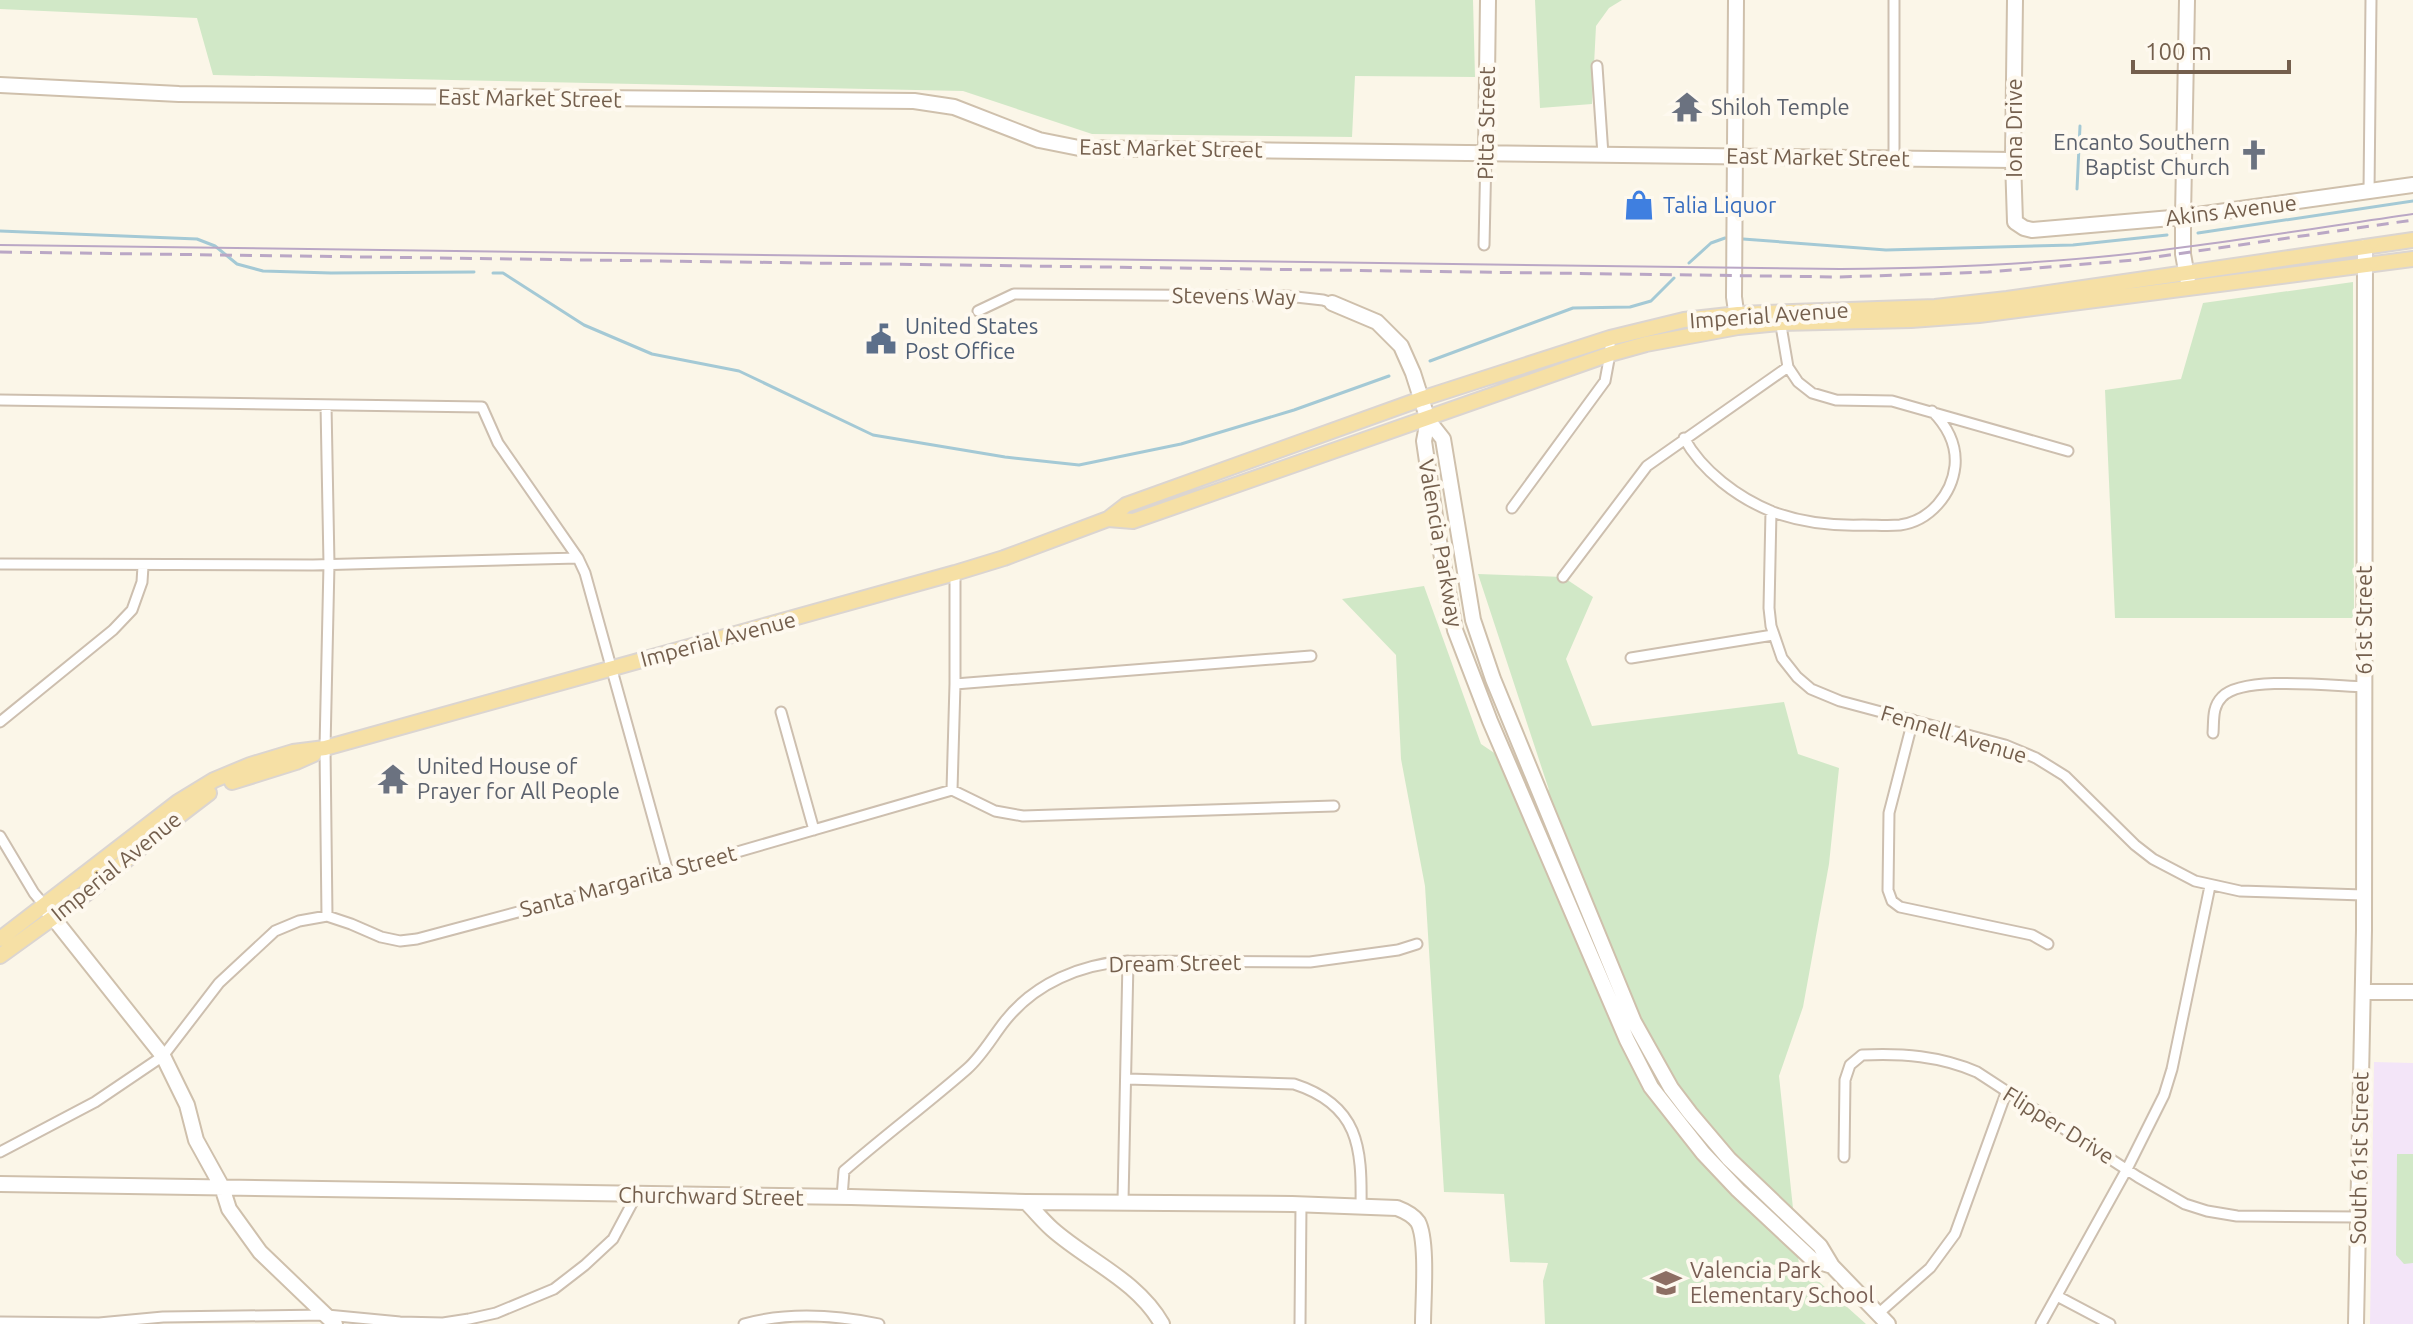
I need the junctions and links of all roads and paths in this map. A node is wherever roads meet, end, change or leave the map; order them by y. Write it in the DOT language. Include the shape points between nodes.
graph roads {
  1 [pos="1488,0"];
  2 [pos="1736,0"];
  3 [pos="1894,0"];
  4 [pos="2015,0"];
  5 [pos="2187,0"];
  6 [pos="2371,0"];
  7 [pos="1597,66"];
  8 [pos="0,85"];
  9 [pos="1486,153"];
  10 [pos="1603,155"];
  11 [pos="1735,156"];
  12 [pos="1894,158"];
  13 [pos="2013,160"];
  14 [pos="2413,185"];
  15 [pos="2369,192"];
  16 [pos="2183,217"];
  17 [pos="2047,228"];
  18 [pos="2413,240"];
  19 [pos="1484,245"];
  20 [pos="2365,247"];
  21 [pos="2413,259"];
  22 [pos="2365,266"];
  23 [pos="2187,280"];
  24 [pos="1332,303"];
  25 [pos="978,311"];
  26 [pos="1780,318"];
  27 [pos="1738,320"];
  28 [pos="1610,346"];
  29 [pos="1788,367"];
  30 [pos="1421,399"];
  31 [pos="0,400"];
  32 [pos="326,405"];
  33 [pos="1932,411"];
  34 [pos="1428,420"];
  35 [pos="1684,438"];
  36 [pos="2068,451"];
  37 [pos="1512,508"];
  38 [pos="1771,511"];
  39 [pos="1108,519"];
  40 [pos="578,558"];
  41 [pos="0,564"];
  42 [pos="329,564"];
  43 [pos="143,566"];
  44 [pos="955,573"];
  45 [pos="1563,577"];
  46 [pos="1773,635"];
  47 [pos="1311,656"];
  48 [pos="1631,658"];
  49 [pos="611,668"];
  50 [pos="955,684"];
  51 [pos="2364,687"];
  52 [pos="781,712"];
  53 [pos="1913,720"];
  54 [pos="0,722"];
  55 [pos="2213,733"];
  56 [pos="325,748"];
  57 [pos="952,790"];
  58 [pos="1334,806"];
  59 [pos="814,830"];
  60 [pos="0,836"];
  61 [pos="668,872"];
  62 [pos="2210,886"];
  63 [pos="2363,895"];
  64 [pos="49,912"];
  65 [pos="327,916"];
  66 [pos="0,939"];
  67 [pos="1417,944"];
  68 [pos="2048,944"];
  69 [pos="0,956"];
  70 [pos="1128,961"];
  71 [pos="2363,992"];
  72 [pos="2413,992"];
  73 [pos="163,1056"];
  74 [pos="1127,1079"];
  75 [pos="2006,1093"];
  76 [pos="0,1152"];
  77 [pos="1844,1157"];
  78 [pos="2127,1169"];
  79 [pos="0,1184"];
  80 [pos="222,1187"];
  81 [pos="637,1194"];
  82 [pos="842,1197"];
  83 [pos="1123,1201"];
  84 [pos="1026,1202"];
  85 [pos="1301,1204"];
  86 [pos="1361,1207"];
  87 [pos="2358,1217"];
  88 [pos="2057,1296"];
  89 [pos="1883,1318"];
  90 [pos="331,1320"];
  91 [pos="0,1322"];
  92 [pos="744,1324"];
  93 [pos="879,1324"];
  94 [pos="1162,1324"];
  95 [pos="1300,1324"];
  96 [pos="1423,1324"];
  97 [pos="2041,1324"];
  98 [pos="2110,1324"];
  99 [pos="2356,1324"];
  1 -- 9 [label="street, Pitta Street"];
  2 -- 11 [label="street"];
  3 -- 12 [label="street"];
  4 -- 13 [label="street, Iona Drive"];
  5 -- 16 [label="street"];
  6 -- 15 [label="street"];
  7 -- 10 [label="street"];
  8 -- 9 [label="street, East Market Street" via="179,94 914,101 954,107 1039,140 1079,148"];
  9 -- 10 [label="street, East Market Street"];
  9 -- 19 [label="street, Pitta Street"];
  10 -- 11 [label="street, East Market Street"];
  11 -- 12 [label="street, East Market Street"];
  11 -- 27 [label="street"];
  12 -- 13 [label="street, East Market Street"];
  13 -- 17 [label="street, Iona Drive" via="2015,222 2032,230"];
  14 -- 15 [label="street, Akins Avenue"];
  15 -- 16 [label="street, Akins Avenue"];
  16 -- 17 [label="street, Akins Avenue"];
  16 -- 23 [label="street"];
  18 -- 20 [label="main road, Imperial Avenue"];
  20 -- 22 [label="street, 61st Street"];
  20 -- 23 [label="main road, Imperial Avenue"];
  21 -- 22 [label="main road, Imperial Avenue"];
  22 -- 23 [label="main road, Imperial Avenue"];
  22 -- 51 [label="street, 61st Street"];
  23 -- 26 [label="main road, Imperial Avenue"];
  24 -- 25 [label="street, Stevens Way" via="1287,296 1014,294"];
  24 -- 30 [label="street, Stevens Way" via="1377,322 1401,346"];
  26 -- 27 [label="main road, Imperial Avenue"];
  26 -- 29 [label="street"];
  27 -- 28 [label="main road, Imperial Avenue" via="1684,320"];
  28 -- 30 [label="main road, Imperial Avenue"];
  28 -- 34 [label="main road, Imperial Avenue"];
  28 -- 37 [label="street" via="1605,381"];
  29 -- 33 [label="street" via="1798,382 1820,396 1892,401"];
  29 -- 35 [label="street"];
  30 -- 34 [label="street, Stevens Way"];
  30 -- 39 [label="main road, Imperial Avenue" via="1126,505"];
  31 -- 32 [label="street"];
  32 -- 40 [label="street" via="482,407 498,443"];
  32 -- 42 [label="street"];
  33 -- 36 [label="street"];
  33 -- 38 [label="street" via="1949,433 1955,459 1946,495 1926,515 1901,525 1837,526"];
  34 -- 39 [label="main road, Imperial Avenue" via="1133,521"];
  34 -- 89 [label="street, Valencia Parkway" via="1424,441 1455,630 1627,1040 1651,1087 1703,1153 1813,1260 1832,1266"];
  35 -- 38 [label="street" via="1716,477"];
  35 -- 45 [label="street" via="1647,466"];
  38 -- 46 [label="street"];
  39 -- 44 [label="main road, Imperial Avenue"];
  40 -- 42 [label="street"];
  40 -- 49 [label="street"];
  41 -- 43 [label="street"];
  42 -- 43 [label="street"];
  42 -- 56 [label="street"];
  43 -- 54 [label="street" via="132,610"];
  44 -- 49 [label="main road, Imperial Avenue"];
  44 -- 50 [label="street"];
  46 -- 48 [label="street"];
  46 -- 53 [label="street, Fennell Avenue" via="1782,658 1811,689"];
  47 -- 50 [label="street"];
  49 -- 56 [label="main road, Imperial Avenue"];
  49 -- 61 [label="street"];
  50 -- 57 [label="street"];
  51 -- 55 [label="street" via="2240,687 2218,702"];
  51 -- 63 [label="street, 61st Street"];
  52 -- 59 [label="street"];
  53 -- 62 [label="street, Fennell Avenue" via="2036,758 2065,776 2153,859"];
  53 -- 68 [label="street" via="1889,813 1892,901 2032,935"];
  56 -- 64 [label="main road, Imperial Avenue" via="293,752 214,780 178,802"];
  56 -- 65 [label="street"];
  57 -- 58 [label="street" via="995,811 1023,816"];
  57 -- 59 [label="street, Santa Margarita Street"];
  59 -- 61 [label="street, Santa Margarita Street"];
  60 -- 64 [label="street"];
  61 -- 65 [label="street, Santa Margarita Street" via="417,939 381,937"];
  62 -- 63 [label="street, Fennell Avenue"];
  62 -- 78 [label="street" via="2172,1069"];
  63 -- 71 [label="street, 61st Street"];
  64 -- 66 [label="main road, Imperial Avenue"];
  64 -- 69 [label="main road, Imperial Avenue"];
  64 -- 73 [label="street"];
  65 -- 73 [label="street" via="275,931 219,983"];
  67 -- 70 [label="street, Dream Street" via="1310,962"];
  70 -- 74 [label="street"];
  70 -- 82 [label="street, Dream Street" via="1074,971 1026,1000 971,1066 844,1171"];
  71 -- 72 [label="street"];
  71 -- 87 [label="street, South 61st Street"];
  73 -- 76 [label="street" via="95,1102"];
  73 -- 80 [label="street" via="187,1105 196,1140"];
  74 -- 83 [label="street"];
  74 -- 86 [label="street" via="1294,1084 1315,1092 1341,1113 1357,1142"];
  75 -- 77 [label="street, Flipper Drive" via="1956,1063 1862,1055 1850,1065 1845,1080"];
  75 -- 78 [label="street, Flipper Drive"];
  75 -- 89 [label="street" via="1955,1234"];
  78 -- 87 [label="street, Flipper Drive" via="2185,1204 2207,1211"];
  78 -- 88 [label="street"];
  79 -- 80 [label="street, Churchward Street"];
  80 -- 81 [label="street, Churchward Street"];
  80 -- 90 [label="street" via="229,1209 260,1252"];
  81 -- 82 [label="street, Churchward Street"];
  81 -- 90 [label="street" via="604,1248 554,1289 525,1303 443,1323"];
  82 -- 84 [label="street, Churchward Street"];
  83 -- 84 [label="street, Churchward Street"];
  83 -- 85 [label="street, Churchward Street"];
  84 -- 94 [label="street" via="1052,1230 1133,1289"];
  85 -- 86 [label="street, Churchward Street"];
  85 -- 95 [label="street"];
  86 -- 96 [label="street, Churchward Street" via="1397,1208 1417,1221 1423,1239"];
  87 -- 99 [label="street, South 61st Street"];
  88 -- 97 [label="street"];
  88 -- 98 [label="street"];
  90 -- 91 [label="street" via="163,1317 99,1323"];
  92 -- 93 [label="street" via="817,1316"];
}
